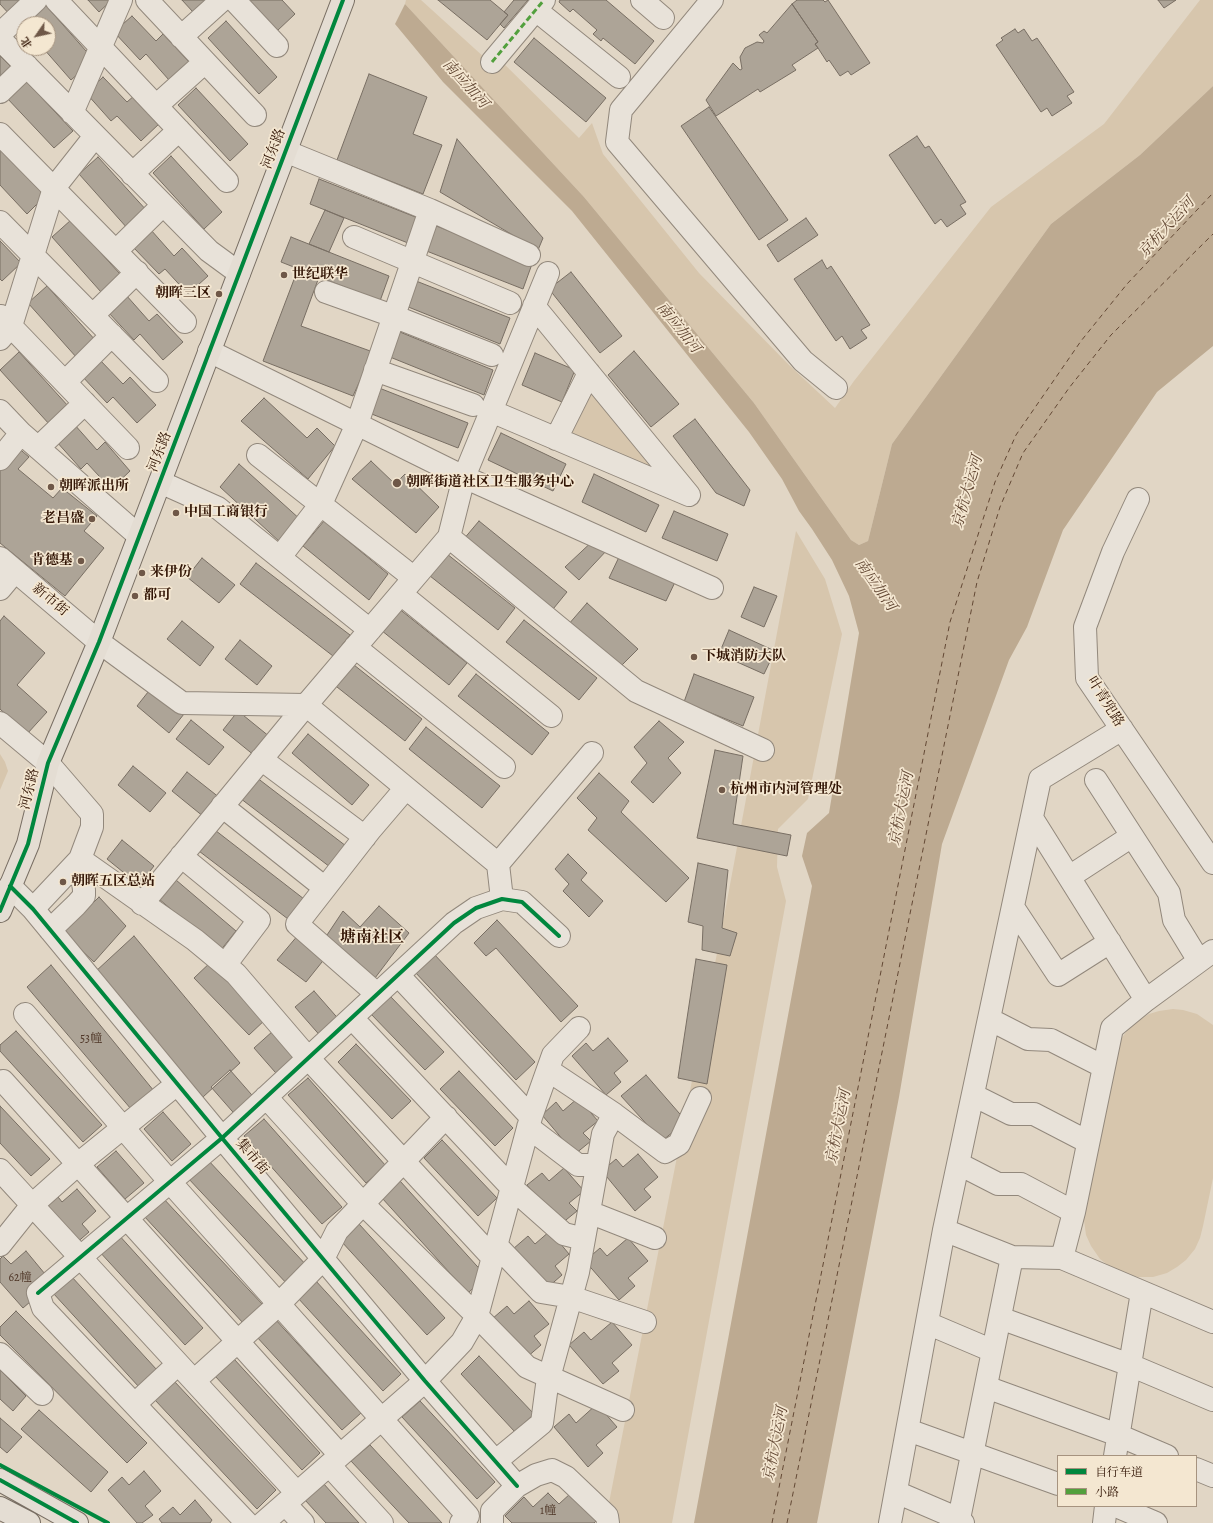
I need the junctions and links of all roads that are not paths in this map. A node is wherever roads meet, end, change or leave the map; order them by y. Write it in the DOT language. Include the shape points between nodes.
graph roads {
  1 [pos="36,0"];
  2 [pos="56,0"];
  3 [pos="121,0"];
  4 [pos="147,0"];
  5 [pos="222,0"];
  6 [pos="234,0"];
  7 [pos="343,0"];
  8 [pos="642,0"];
  9 [pos="712,0"];
  10 [pos="547,5"];
  11 [pos="663,18"];
  12 [pos="0,34"];
  13 [pos="181,37"];
  14 [pos="0,39"];
  15 [pos="277,46"];
  16 [pos="100,47"];
  17 [pos="501,58"];
  18 [pos="205,62"];
  19 [pos="27,66"];
  20 [pos="619,77"];
  21 [pos="0,92"];
  22 [pos="156,106"];
  23 [pos="72,113"];
  24 [pos="255,115"];
  25 [pos="179,130"];
  26 [pos="0,134"];
  27 [pos="95,136"];
  28 [pos="285,151"];
  29 [pos="132,174"];
  30 [pos="227,181"];
  31 [pos="54,188"];
  32 [pos="163,205"];
  33 [pos="430,210"];
  34 [pos="0,222"];
  35 [pos="354,237"];
  36 [pos="116,251"];
  37 [pos="33,255"];
  38 [pos="529,255"];
  39 [pos="412,262"];
  40 [pos="137,272"];
  41 [pos="239,273"];
  42 [pos="548,273"];
  43 [pos="326,292"];
  44 [pos="510,303"];
  45 [pos="534,306"];
  46 [pos="93,315"];
  47 [pos="394,316"];
  48 [pos="185,322"];
  49 [pos="4,327"];
  50 [pos="112,335"];
  51 [pos="210,351"];
  52 [pos="492,355"];
  53 [pos="375,370"];
  54 [pos="589,373"];
  55 [pos="157,380"];
  56 [pos="65,382"];
  57 [pos="836,388"];
  58 [pos="85,403"];
  59 [pos="482,408"];
  60 [pos="0,411"];
  61 [pos="357,424"];
  62 [pos="21,433"];
  63 [pos="556,439"];
  64 [pos="38,448"];
  65 [pos="128,448"];
  66 [pos="258,455"];
  67 [pos="0,459"];
  68 [pos="464,477"];
  69 [pos="160,482"];
  70 [pos="1138,499"];
  71 [pos="321,504"];
  72 [pos="139,536"];
  73 [pos="449,537"];
  74 [pos="280,557"];
  75 [pos="7,564"];
  76 [pos="407,586"];
  77 [pos="712,588"];
  78 [pos="0,589"];
  79 [pos="370,630"];
  80 [pos="99,642"];
  81 [pos="355,647"];
  82 [pos="306,705"];
  83 [pos="551,716"];
  84 [pos="0,723"];
  85 [pos="1122,729"];
  86 [pos="763,750"];
  87 [pos="592,753"];
  88 [pos="261,759"];
  89 [pos="48,763"];
  90 [pos="504,767"];
  91 [pos="1096,780"];
  92 [pos="406,788"];
  93 [pos="222,806"];
  94 [pos="1032,818"];
  95 [pos="1132,836"];
  96 [pos="365,837"];
  97 [pos="181,856"];
  98 [pos="80,859"];
  99 [pos="1213,863"];
  100 [pos="498,864"];
  101 [pos="1069,877"];
  102 [pos="10,886"];
  103 [pos="325,888"];
  104 [pos="502,899"];
  105 [pos="142,904"];
  106 [pos="1013,907"];
  107 [pos="33,909"];
  108 [pos="0,911"];
  109 [pos="50,930"];
  110 [pos="559,936"];
  111 [pos="1110,942"];
  112 [pos="1206,956"];
  113 [pos="225,965"];
  114 [pos="398,975"];
  115 [pos="378,994"];
  116 [pos="1146,1000"];
  117 [pos="25,1014"];
  118 [pos="352,1018"];
  119 [pos="989,1019"];
  120 [pos="579,1028"];
  121 [pos="308,1058"];
  122 [pos="1104,1067"];
  123 [pos="548,1070"];
  124 [pos="3,1081"];
  125 [pos="176,1084"];
  126 [pos="973,1095"];
  127 [pos="266,1097"];
  128 [pos="700,1098"];
  129 [pos="614,1114"];
  130 [pos="446,1117"];
  131 [pos="529,1122"];
  132 [pos="123,1127"];
  133 [pos="222,1138"];
  134 [pos="1088,1142"];
  135 [pos="403,1162"];
  136 [pos="78,1164"];
  137 [pos="959,1164"];
  138 [pos="597,1165"];
  139 [pos="0,1170"];
  140 [pos="170,1182"];
  141 [pos="512,1188"];
  142 [pos="363,1204"];
  143 [pos="32,1205"];
  144 [pos="589,1212"];
  145 [pos="1074,1212"];
  146 [pos="126,1218"];
  147 [pos="944,1230"];
  148 [pos="655,1238"];
  149 [pos="584,1239"];
  150 [pos="0,1245"];
  151 [pos="494,1252"];
  152 [pos="80,1257"];
  153 [pos="1012,1257"];
  154 [pos="1062,1258"];
  155 [pos="323,1259"];
  156 [pos="1142,1292"];
  157 [pos="571,1298"];
  158 [pos="278,1304"];
  159 [pos="477,1316"];
  160 [pos="1000,1318"];
  161 [pos="645,1322"];
  162 [pos="1213,1322"];
  163 [pos="927,1323"];
  164 [pos="237,1342"];
  165 [pos="993,1351"];
  166 [pos="0,1354"];
  167 [pos="178,1364"];
  168 [pos="1130,1365"];
  169 [pos="550,1376"];
  170 [pos="425,1380"];
  171 [pos="194,1381"];
  172 [pos="986,1387"];
  173 [pos="42,1394"];
  174 [pos="1213,1400"];
  175 [pos="135,1404"];
  176 [pos="623,1410"];
  177 [pos="381,1419"];
  178 [pos="908,1430"];
  179 [pos="1118,1435"];
  180 [pos="973,1453"];
  181 [pos="1115,1455"];
  182 [pos="1165,1455"];
  183 [pos="334,1460"];
  184 [pos="496,1461"];
  185 [pos="1197,1469"];
  186 [pos="1213,1476"];
  187 [pos="0,1480"];
  188 [pos="1057,1484"];
  189 [pos="517,1486"];
  190 [pos="896,1492"];
  191 [pos="291,1498"];
  192 [pos="1106,1507"];
  193 [pos="1118,1507"];
  194 [pos="0,1508"];
  195 [pos="961,1521"];
  196 [pos="29,1523"];
  197 [pos="77,1523"];
  198 [pos="248,1523"];
  199 [pos="263,1523"];
  200 [pos="303,1523"];
  201 [pos="382,1523"];
  202 [pos="461,1523"];
  203 [pos="492,1523"];
  204 [pos="608,1523"];
  205 [pos="890,1523"];
  206 [pos="1104,1523"];
  207 [pos="1156,1523"];
  1 -- 12 [label="street"];
  2 -- 16 [label="street"];
  3 -- 16 [label="street"];
  4 -- 13 [label="street"];
  5 -- 13 [label="street"];
  6 -- 15 [label="street"];
  7 -- 28 [label="main road, 河东路"];
  8 -- 11 [label="street"];
  9 -- 57 [label="street" via="620,110 617,142 803,361"];
  10 -- 17 [label="street"];
  10 -- 20 [label="street"];
  13 -- 18 [label="street"];
  14 -- 19 [label="street"];
  16 -- 22 [label="street"];
  16 -- 23 [label="street"];
  18 -- 22 [label="street"];
  18 -- 24 [label="street"];
  19 -- 21 [label="street"];
  19 -- 23 [label="street"];
  22 -- 25 [label="street"];
  23 -- 27 [label="street"];
  25 -- 29 [label="street"];
  25 -- 30 [label="street"];
  26 -- 31 [label="street"];
  27 -- 29 [label="street"];
  27 -- 31 [label="street"];
  28 -- 33 [label="street"];
  28 -- 41 [label="main road, 河东路"];
  29 -- 32 [label="street"];
  31 -- 36 [label="street"];
  31 -- 37 [label="street"];
  32 -- 36 [label="street"];
  32 -- 41 [label="street" via="209,251"];
  33 -- 38 [label="street"];
  33 -- 39 [label="street"];
  34 -- 37 [label="street"];
  35 -- 39 [label="street"];
  36 -- 40 [label="street"];
  37 -- 46 [label="street"];
  37 -- 49 [label="street"];
  39 -- 44 [label="street"];
  39 -- 47 [label="street"];
  40 -- 46 [label="street"];
  40 -- 48 [label="street"];
  41 -- 51 [label="main road, 河东路"];
  42 -- 45 [label="street"];
  43 -- 47 [label="street"];
  45 -- 54 [label="street"];
  45 -- 59 [label="street"];
  46 -- 50 [label="street"];
  47 -- 52 [label="street"];
  47 -- 53 [label="street"];
  49 -- 56 [label="street"];
  50 -- 55 [label="street"];
  50 -- 56 [label="street"];
  51 -- 61 [label="street"];
  51 -- 69 [label="main road, 河东路"];
  53 -- 59 [label="street"];
  53 -- 61 [label="street"];
  54 -- 63 [label="street"];
  54 -- 63 [label="street" via="689,495"];
  56 -- 58 [label="street"];
  58 -- 64 [label="street"];
  58 -- 65 [label="street"];
  59 -- 63 [label="street"];
  59 -- 68 [label="street"];
  60 -- 62 [label="street"];
  61 -- 68 [label="street"];
  61 -- 71 [label="street"];
  62 -- 64 [label="street"];
  62 -- 67 [label="street"];
  64 -- 72 [label="street"];
  66 -- 71 [label="street"];
  68 -- 73 [label="street"];
  68 -- 77 [label="street"];
  69 -- 72 [label="main road, 河东路"];
  69 -- 74 [label="street" via="218,508"];
  70 -- 85 [label="street, 叶青兜路" via="1113,552 1085,627 1087,678"];
  71 -- 74 [label="street"];
  71 -- 76 [label="street"];
  72 -- 80 [label="main road, 河东路"];
  73 -- 76 [label="street"];
  73 -- 86 [label="street" via="636,691"];
  74 -- 79 [label="street"];
  75 -- 78 [label="street"];
  75 -- 80 [label="street, 新市街"];
  76 -- 79 [label="street"];
  76 -- 83 [label="street"];
  79 -- 81 [label="street"];
  80 -- 82 [label="street, 新市街" via="182,703"];
  80 -- 89 [label="main road, 河东路"];
  81 -- 82 [label="street"];
  81 -- 90 [label="street"];
  82 -- 88 [label="street"];
  82 -- 92 [label="street"];
  84 -- 89 [label="street"];
  85 -- 94 [label="street" via="1040,779"];
  85 -- 99 [label="street, 叶青兜路"];
  87 -- 100 [label="street"];
  88 -- 93 [label="street"];
  88 -- 96 [label="street"];
  89 -- 98 [label="street" via="92,814 92,827"];
  89 -- 102 [label="main road, 河东路" via="28,844"];
  91 -- 95 [label="street"];
  92 -- 96 [label="street"];
  92 -- 100 [label="street"];
  93 -- 97 [label="street"];
  93 -- 103 [label="street"];
  94 -- 101 [label="street"];
  94 -- 106 [label="street"];
  95 -- 101 [label="street"];
  95 -- 112 [label="street" via="1168,893 1174,920"];
  96 -- 103 [label="street"];
  97 -- 105 [label="street"];
  97 -- 113 [label="street" via="259,920"];
  98 -- 105 [label="street"];
  98 -- 107 [label="street"];
  98 -- 109 [label="street" via="84,896"];
  100 -- 104 [label="street"];
  101 -- 111 [label="street"];
  102 -- 107 [label="street, 集市街"];
  102 -- 108 [label="main road, 河东路"];
  103 -- 115 [label="street" via="297,924"];
  104 -- 110 [label="street" via="522,902"];
  104 -- 114 [label="street" via="476,908 454,923"];
  105 -- 113 [label="street" via="195,940"];
  106 -- 111 [label="street" via="1058,975"];
  106 -- 119 [label="street"];
  107 -- 109 [label="street, 集市街"];
  109 -- 125 [label="street, 集市街"];
  111 -- 116 [label="street"];
  112 -- 116 [label="street"];
  113 -- 121 [label="street" via="236,974"];
  114 -- 115 [label="street"];
  114 -- 131 [label="street"];
  115 -- 118 [label="street"];
  116 -- 122 [label="street" via="1112,1028"];
  117 -- 132 [label="street"];
  118 -- 121 [label="street"];
  118 -- 130 [label="street"];
  119 -- 122 [label="street" via="1028,1039 1051,1040"];
  119 -- 126 [label="street"];
  120 -- 123 [label="street" via="553,1055"];
  121 -- 127 [label="street"];
  121 -- 135 [label="street"];
  122 -- 134 [label="street"];
  123 -- 129 [label="street"];
  123 -- 131 [label="street"];
  124 -- 136 [label="street"];
  125 -- 132 [label="street"];
  125 -- 133 [label="street, 集市街"];
  126 -- 134 [label="street" via="1011,1114 1034,1114"];
  126 -- 137 [label="street"];
  127 -- 133 [label="street"];
  127 -- 142 [label="street"];
  128 -- 129 [label="street" via="679,1144 665,1152"];
  129 -- 138 [label="street" via="603,1134"];
  130 -- 135 [label="street"];
  130 -- 141 [label="street"];
  131 -- 138 [label="street" via="578,1165"];
  131 -- 141 [label="street"];
  132 -- 136 [label="street"];
  132 -- 140 [label="street"];
  133 -- 140 [label="street"];
  133 -- 155 [label="street, 集市街"];
  134 -- 145 [label="street"];
  135 -- 142 [label="street"];
  135 -- 151 [label="street"];
  136 -- 143 [label="street"];
  136 -- 146 [label="street"];
  137 -- 145 [label="street" via="998,1184 1021,1184"];
  137 -- 147 [label="street"];
  138 -- 144 [label="street"];
  139 -- 143 [label="street"];
  140 -- 146 [label="street"];
  140 -- 158 [label="street"];
  141 -- 149 [label="street" via="564,1234"];
  141 -- 151 [label="street"];
  142 -- 155 [label="street" via="338,1231"];
  142 -- 159 [label="street"];
  143 -- 150 [label="street"];
  143 -- 152 [label="street"];
  144 -- 148 [label="street"];
  144 -- 149 [label="street"];
  145 -- 154 [label="street"];
  146 -- 152 [label="street"];
  146 -- 164 [label="street"];
  147 -- 153 [label="street"];
  147 -- 163 [label="street"];
  149 -- 157 [label="street"];
  151 -- 157 [label="street" via="541,1292"];
  151 -- 159 [label="street"];
  152 -- 167 [label="street"];
  152 -- 175 [label="street" via="38,1293 43,1308"];
  153 -- 154 [label="street"];
  153 -- 160 [label="street"];
  154 -- 156 [label="street"];
  155 -- 158 [label="street"];
  155 -- 170 [label="street, 集市街"];
  156 -- 162 [label="street"];
  156 -- 168 [label="street"];
  157 -- 161 [label="street"];
  157 -- 169 [label="street"];
  158 -- 164 [label="street"];
  158 -- 177 [label="street"];
  159 -- 169 [label="street" via="527,1367"];
  159 -- 170 [label="street" via="462,1342"];
  160 -- 165 [label="street"];
  160 -- 168 [label="street"];
  163 -- 165 [label="street"];
  163 -- 178 [label="street"];
  164 -- 171 [label="street"];
  164 -- 183 [label="street"];
  165 -- 172 [label="street"];
  166 -- 173 [label="street"];
  167 -- 171 [label="street"];
  167 -- 175 [label="street"];
  168 -- 174 [label="street"];
  168 -- 179 [label="street"];
  169 -- 176 [label="street"];
  169 -- 184 [label="street" via="542,1424"];
  170 -- 177 [label="street"];
  170 -- 184 [label="street, 集市街"];
  171 -- 191 [label="street"];
  172 -- 179 [label="street"];
  172 -- 180 [label="street"];
  175 -- 198 [label="street"];
  177 -- 183 [label="street"];
  177 -- 202 [label="street" via="468,1516"];
  178 -- 180 [label="street"];
  178 -- 190 [label="street"];
  179 -- 181 [label="street"];
  179 -- 182 [label="street"];
  180 -- 188 [label="street"];
  180 -- 195 [label="street"];
  183 -- 191 [label="street"];
  183 -- 201 [label="street"];
  184 -- 189 [label="street, 集市街"];
  185 -- 186 [label="street"];
  187 -- 197 [label="main road"];
  189 -- 203 [label="street" via="492,1511"];
  189 -- 204 [label="street" via="536,1475 552,1470 566,1477 607,1516"];
  190 -- 195 [label="street"];
  190 -- 205 [label="street"];
  191 -- 199 [label="street"];
  191 -- 200 [label="street"];
  192 -- 206 [label="street"];
  193 -- 207 [label="street"];
  194 -- 196 [label="main road"];
}
